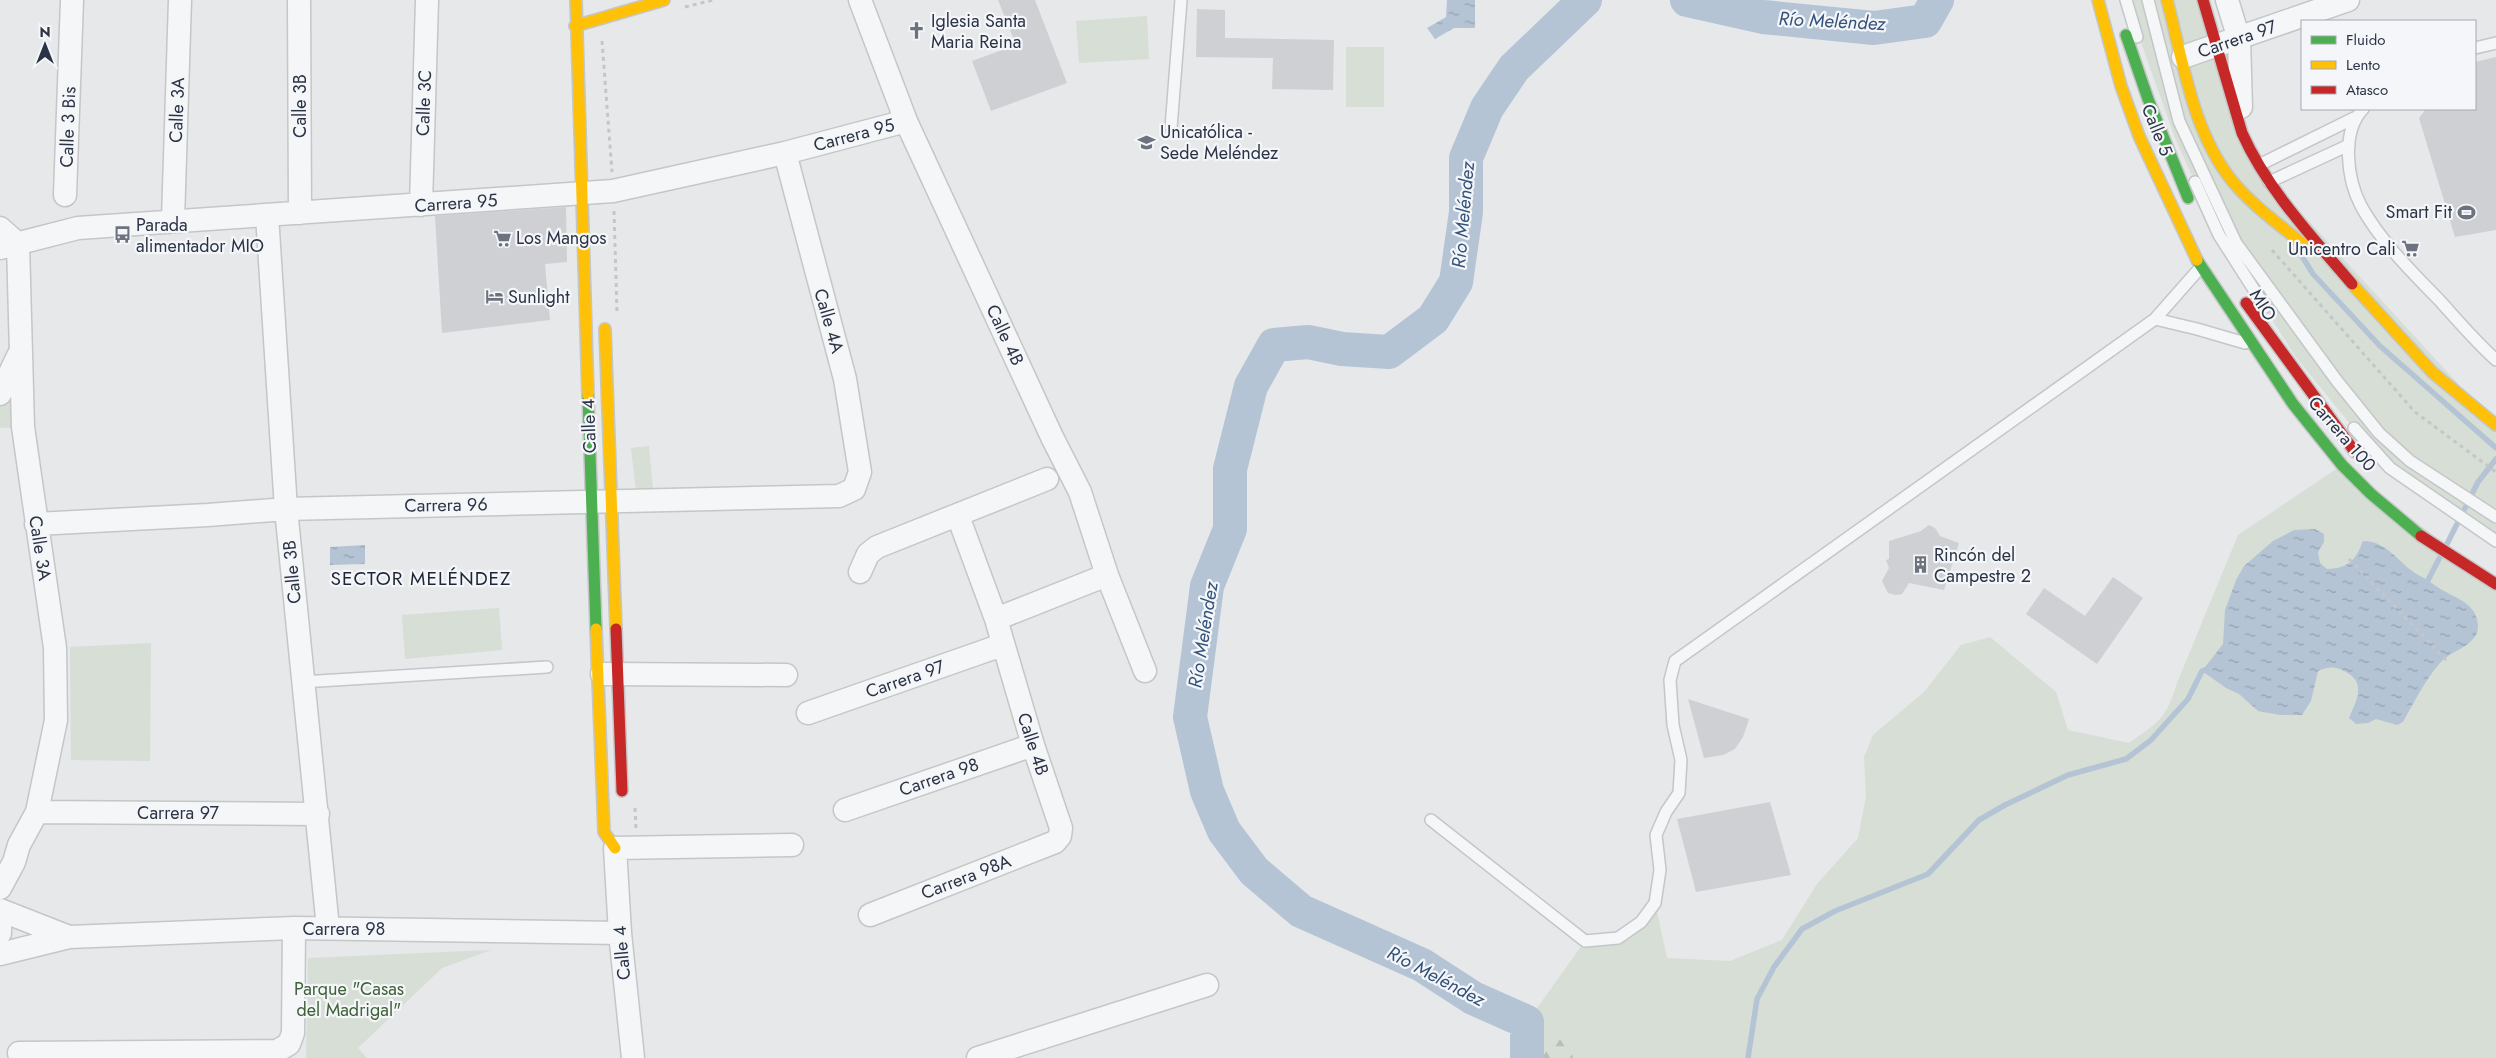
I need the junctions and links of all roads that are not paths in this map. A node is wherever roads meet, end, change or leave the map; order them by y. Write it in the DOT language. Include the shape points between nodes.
graph roads {
  1 [pos="72,0"];
  2 [pos="180,0"];
  3 [pos="299,0"];
  4 [pos="426,0"];
  5 [pos="576,0"];
  6 [pos="664,0"];
  7 [pos="860,0"];
  8 [pos="1181,0"];
  9 [pos="2098,0"];
  10 [pos="2116,0"];
  11 [pos="2126,0"];
  12 [pos="2148,0"];
  13 [pos="2167,0"];
  14 [pos="2203,0"];
  15 [pos="2227,0"];
  16 [pos="2348,0"];
  17 [pos="591,7"];
  18 [pos="575,26"];
  19 [pos="591,26"];
  20 [pos="2238,39"];
  21 [pos="2496,43"];
  22 [pos="2216,47"];
  23 [pos="2476,48"];
  24 [pos="2183,57"];
  25 [pos="2362,110"];
  26 [pos="2354,118"];
  27 [pos="906,121"];
  28 [pos="1172,128"];
  29 [pos="2242,133"];
  30 [pos="2349,145"];
  31 [pos="785,153"];
  32 [pos="2258,166"];
  33 [pos="2269,182"];
  34 [pos="595,193"];
  35 [pos="65,195"];
  36 [pos="421,205"];
  37 [pos="2193,210"];
  38 [pos="300,212"];
  39 [pos="267,215"];
  40 [pos="174,220"];
  41 [pos="0,228"];
  42 [pos="9,246"];
  43 [pos="2200,268"];
  44 [pos="2239,293"];
  45 [pos="2369,302"];
  46 [pos="604,317"];
  47 [pos="2155,319"];
  48 [pos="2252,346"];
  49 [pos="20,353"];
  50 [pos="2496,360"];
  51 [pos="0,394"];
  52 [pos="2496,424"];
  53 [pos="2364,462"];
  54 [pos="1047,479"];
  55 [pos="854,489"];
  56 [pos="601,501"];
  57 [pos="286,509"];
  58 [pos="958,516"];
  59 [pos="2496,517"];
  60 [pos="36,524"];
  61 [pos="2496,541"];
  62 [pos="860,572"];
  63 [pos="1107,576"];
  64 [pos="2496,584"];
  65 [pos="996,619"];
  66 [pos="1002,645"];
  67 [pos="547,667"];
  68 [pos="1145,671"];
  69 [pos="608,674"];
  70 [pos="786,675"];
  71 [pos="302,682"];
  72 [pos="808,713"];
  73 [pos="1033,745"];
  74 [pos="622,805"];
  75 [pos="845,810"];
  76 [pos="37,812"];
  77 [pos="318,814"];
  78 [pos="1431,820"];
  79 [pos="1060,836"];
  80 [pos="619,840"];
  81 [pos="792,845"];
  82 [pos="9,850"];
  83 [pos="0,888"];
  84 [pos="0,910"];
  85 [pos="870,915"];
  86 [pos="0,916"];
  87 [pos="294,928"];
  88 [pos="328,928"];
  89 [pos="0,933"];
  90 [pos="620,933"];
  91 [pos="69,937"];
  92 [pos="0,954"];
  93 [pos="1207,985"];
  94 [pos="19,1053"];
  95 [pos="633,1058"];
  96 [pos="978,1058"];
  1 -- 35 [label="street, Calle 3 Bis"];
  2 -- 40 [label="street, Calle 3A"];
  3 -- 38 [label="street, Calle 3B"];
  4 -- 36 [label="street, Calle 3C"];
  5 -- 18 [label="main road, Calle 4"];
  6 -- 19 [label="main road"];
  7 -- 27 [label="street, Calle 4B"];
  8 -- 28 [label="lane"];
  9 -- 43 [label="main road, Calle 5" via="2121,86 2139,136"];
  10 -- 37 [label="main road" via="2131,56"];
  11 -- 61 [label="lane, MIO" via="2175,138 2219,235 2295,356 2390,468"];
  12 -- 59 [label="lane, MIO" via="2180,121 2236,243 2379,433 2410,461"];
  13 -- 24 [label="main road"];
  14 -- 22 [label="main road"];
  15 -- 20 [label="street"];
  16 -- 20 [label="street, Carrera 97"];
  17 -- 19 [label="main road"];
  18 -- 19 [label="main road"];
  18 -- 34 [label="main road, Calle 4"];
  20 -- 22 [label="street, Carrera 97"];
  20 -- 29 [label="street"];
  21 -- 23 [label="lane"];
  22 -- 24 [label="street, Carrera 97"];
  22 -- 29 [label="main road"];
  24 -- 45 [label="main road" via="2209,141 2226,172 2251,199"];
  25 -- 26 [label="lane"];
  26 -- 30 [label="lane"];
  26 -- 32 [label="lane"];
  27 -- 31 [label="street, Carrera 95"];
  27 -- 63 [label="street, Calle 4B" via="1080,492"];
  29 -- 32 [label="main road"];
  30 -- 33 [label="lane"];
  30 -- 50 [label="lane" via="2352,178 2360,204 2377,232"];
  31 -- 34 [label="street, Carrera 95"];
  31 -- 55 [label="street, Calle 4A" via="845,379 860,472"];
  32 -- 33 [label="main road"];
  33 -- 45 [label="main road"];
  34 -- 36 [label="street, Carrera 95"];
  34 -- 56 [label="main road, Calle 4"];
  36 -- 38 [label="street, Carrera 95"];
  38 -- 39 [label="street, Carrera 95"];
  39 -- 40 [label="street, Carrera 95"];
  39 -- 57 [label="street, Calle 3B"];
  40 -- 42 [label="street, Carrera 95" via="78,228"];
  41 -- 42 [label="street"];
  42 -- 49 [label="street, Calle 3A"];
  43 -- 47 [label="lane"];
  43 -- 48 [label="main road, Carrera 100"];
  44 -- 53 [label="main road"];
  45 -- 52 [label="main road" via="2442,381 2470,407"];
  46 -- 56 [label="main road, Calle 4"];
  47 -- 48 [label="lane" via="2197,328"];
  47 -- 78 [label="lane" via="1675,661 1670,680 1673,725 1681,760 1679,793 1656,835 1660,870 1655,903 1641,922 1618,938 1586,941"];
  48 -- 64 [label="main road, Carrera 100" via="2342,465 2371,494 2418,534"];
  49 -- 51 [label="street"];
  49 -- 60 [label="street, Calle 3A" via="23,427"];
  54 -- 58 [label="street"];
  55 -- 56 [label="street, Carrera 96" via="839,496"];
  56 -- 57 [label="street, Carrera 96"];
  56 -- 69 [label="main road, Calle 4"];
  56 -- 69 [label="main road, Calle 4"];
  57 -- 60 [label="street, Carrera 96"];
  57 -- 71 [label="street, Calle 3B"];
  58 -- 62 [label="street" via="877,547 868,554"];
  58 -- 65 [label="street, Calle 4B"];
  60 -- 76 [label="street, Calle 3A" via="55,648 56,720"];
  63 -- 65 [label="street"];
  63 -- 68 [label="street, Calle 4B"];
  65 -- 66 [label="street, Calle 4B"];
  66 -- 72 [label="street, Carrera 97"];
  66 -- 73 [label="street, Calle 4B"];
  67 -- 71 [label="lane"];
  69 -- 70 [label="street"];
  69 -- 74 [label="main road, Calle 4"];
  69 -- 80 [label="main road, Calle 4" via="604,832"];
  71 -- 77 [label="street, Calle 3B"];
  73 -- 75 [label="street, Carrera 98"];
  73 -- 79 [label="street, Calle 4B" via="1061,828"];
  76 -- 77 [label="street, Carrera 97"];
  76 -- 82 [label="street, Calle 3A"];
  77 -- 88 [label="street, Calle 3B"];
  79 -- 85 [label="street, Carrera 98A" via="1055,842"];
  80 -- 81 [label="street"];
  80 -- 90 [label="street, Calle 4"];
  82 -- 83 [label="street, Calle 3A" via="14,862"];
  84 -- 91 [label="street, Carrera 98"];
  86 -- 89 [label="street"];
  87 -- 88 [label="street, Carrera 98"];
  87 -- 91 [label="street, Carrera 98"];
  87 -- 94 [label="street" via="293,1033 289,1044 277,1051"];
  88 -- 90 [label="street, Carrera 98"];
  90 -- 95 [label="street, Calle 4"];
  91 -- 92 [label="street, Carrera 98"];
  93 -- 96 [label="street"];
}
